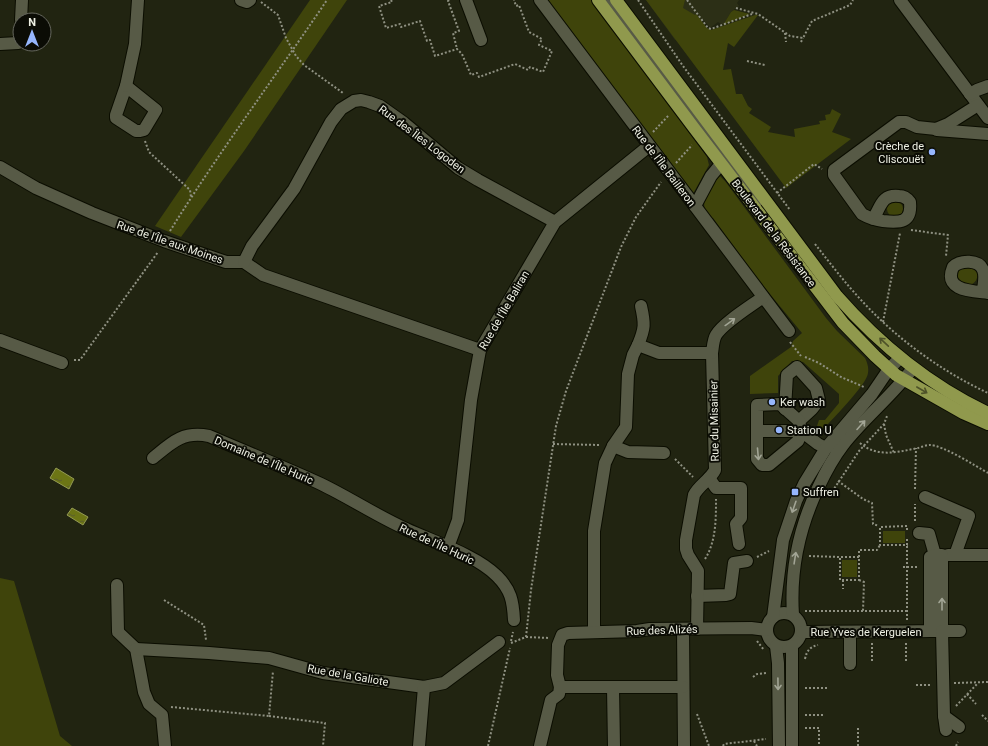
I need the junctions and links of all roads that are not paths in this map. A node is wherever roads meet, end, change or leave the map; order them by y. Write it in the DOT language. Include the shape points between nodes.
graph roads {
  1 [pos="22,0"];
  2 [pos="138,0"];
  3 [pos="241,0"];
  4 [pos="250,0"];
  5 [pos="466,0"];
  6 [pos="540,0"];
  7 [pos="598,0"];
  8 [pos="608,0"];
  9 [pos="616,0"];
  10 [pos="900,0"];
  11 [pos="21,12"];
  12 [pos="481,40"];
  13 [pos="12,43"];
  14 [pos="0,44"];
  15 [pos="126,86"];
  16 [pos="988,86"];
  17 [pos="970,94"];
  18 [pos="978,105"];
  19 [pos="988,118"];
  20 [pos="936,129"];
  21 [pos="988,134"];
  22 [pos="647,143"];
  23 [pos="721,164"];
  24 [pos="0,167"];
  25 [pos="695,206"];
  26 [pos="873,219"];
  27 [pos="555,222"];
  28 [pos="244,262"];
  29 [pos="985,293"];
  30 [pos="763,297"];
  31 [pos="641,306"];
  32 [pos="846,310"];
  33 [pos="843,323"];
  34 [pos="789,331"];
  35 [pos="0,340"];
  36 [pos="638,345"];
  37 [pos="480,350"];
  38 [pos="712,354"];
  39 [pos="900,358"];
  40 [pos="60,362"];
  41 [pos="913,368"];
  42 [pos="889,369"];
  43 [pos="904,380"];
  44 [pos="785,409"];
  45 [pos="988,413"];
  46 [pos="988,424"];
  47 [pos="800,426"];
  48 [pos="757,431"];
  49 [pos="843,445"];
  50 [pos="613,446"];
  51 [pos="826,448"];
  52 [pos="664,453"];
  53 [pos="153,458"];
  54 [pos="829,467"];
  55 [pos="709,484"];
  56 [pos="925,497"];
  57 [pos="375,514"];
  58 [pos="919,533"];
  59 [pos="738,544"];
  60 [pos="448,547"];
  61 [pos="939,555"];
  62 [pos="955,555"];
  63 [pos="988,555"];
  64 [pos="748,561"];
  65 [pos="117,585"];
  66 [pos="697,596"];
  67 [pos="793,615"];
  68 [pos="773,617"];
  69 [pos="514,620"];
  70 [pos="697,628"];
  71 [pos="683,629"];
  72 [pos="767,630"];
  73 [pos="930,631"];
  74 [pos="942,631"];
  75 [pos="960,631"];
  76 [pos="594,632"];
  77 [pos="802,632"];
  78 [pos="850,632"];
  79 [pos="499,642"];
  80 [pos="776,646"];
  81 [pos="792,646"];
  82 [pos="136,649"];
  83 [pos="850,664"];
  84 [pos="424,687"];
  85 [pos="560,687"];
  86 [pos="684,687"];
  87 [pos="613,688"];
  88 [pos="944,716"];
  89 [pos="959,727"];
  90 [pos="946,730"];
  91 [pos="165,746"];
  92 [pos="419,746"];
  93 [pos="540,746"];
  94 [pos="614,746"];
  95 [pos="684,746"];
  96 [pos="779,746"];
  97 [pos="792,746"];
  1 -- 11 [label="street"];
  2 -- 15 [label="street" via="134,44"];
  3 -- 4 [label="street"];
  5 -- 12 [label="street"];
  6 -- 22 [label="street, Rue de l'Île Bailleron"];
  7 -- 23 [label="main road, Boulevard de la Résistance"];
  8 -- 32 [label="street" via="824,290"];
  9 -- 32 [label="main road, Boulevard de la Résistance"];
  10 -- 17 [label="street"];
  13 -- 14 [label="street"];
  15 -- 15 [label="street" via="156,110 144,130 136,131 116,118"];
  16 -- 17 [label="street"];
  17 -- 18 [label="street"];
  18 -- 19 [label="street"];
  18 -- 20 [label="street"];
  20 -- 21 [label="street"];
  20 -- 26 [label="street" via="899,122 833,172 862,214"];
  22 -- 25 [label="street, Rue de l'Île Bailleron"];
  22 -- 27 [label="street, Rue de l'Île Baliran"];
  23 -- 25 [label="street" via="711,176"];
  23 -- 33 [label="main road, Boulevard de la Résistance"];
  24 -- 28 [label="street, Rue de l'Île aux Moines" via="36,188 92,213 226,262"];
  25 -- 30 [label="street, Rue de l'Île Bailleron"];
  26 -- 26 [label="street" via="900,225 908,216 908,199 896,196 882,200"];
  27 -- 28 [label="street, Rue des Îles Logoden" via="458,168 380,106 361,100 341,109 331,122 294,189 252,246"];
  27 -- 37 [label="street, Rue de l'Île Baliran"];
  28 -- 37 [label="street" via="263,275"];
  29 -- 29 [label="street" via="956,287 951,277 953,267 961,262 981,266"];
  30 -- 34 [label="street, Rue de l'Île Bailleron"];
  38 -- 30 [label="street, Rue du Misainier, one-way" via="715,336 720,329"];
  31 -- 36 [label="street" via="645,322 644,333"];
  32 -- 33 [label="street"];
  39 -- 32 [label="main road, Boulevard de la Résistance, one-way"];
  33 -- 42 [label="main road, Boulevard de la Résistance"];
  35 -- 40 [label="street"];
  36 -- 38 [label="street" via="659,353"];
  36 -- 50 [label="street" via="628,374 626,427"];
  37 -- 60 [label="street, Rue de l'Île Baliran" via="471,400 458,520"];
  38 -- 55 [label="street, Rue du Misainier" via="715,470"];
  39 -- 41 [label="main road, Boulevard de la Résistance"];
  39 -- 42 [label="street"];
  41 -- 43 [label="street"];
  41 -- 45 [label="main road, Boulevard de la Résistance" via="962,400"];
  42 -- 43 [label="main road, Boulevard de la Résistance"];
  42 -- 51 [label="street" via="872,394"];
  43 -- 46 [label="main road, Boulevard de la Résistance, one-way"];
  49 -- 43 [label="street, one-way"];
  44 -- 47 [label="street"];
  44 -- 47 [label="street" via="787,375 797,367 816,388 819,400"];
  44 -- 48 [label="street" via="780,404 757,404"];
  47 -- 48 [label="street"];
  48 -- 47 [label="street, one-way" via="757,459 762,464 769,464 798,441"];
  47 -- 51 [label="street" via="818,444"];
  49 -- 51 [label="street"];
  49 -- 54 [label="street"];
  50 -- 52 [label="street" via="628,452"];
  50 -- 76 [label="street" via="605,463 594,531"];
  51 -- 54 [label="street"];
  51 -- 68 [label="street, one-way" via="796,501 783,540"];
  53 -- 57 [label="street, Domaine de l'Île Huric" via="175,440 192,435 210,436 320,484"];
  67 -- 54 [label="street, one-way" via="791,596 797,545 808,509"];
  55 -- 59 [label="street" via="741,488 741,518 736,524"];
  55 -- 66 [label="street, Rue du Misainier" via="694,494 686,540 688,555 698,571"];
  56 -- 62 [label="street" via="969,516"];
  57 -- 60 [label="street, Rue de l'Île Huric"];
  58 -- 61 [label="street" via="929,534"];
  60 -- 69 [label="street, Rue de l'Île Huric" via="486,567 501,580 511,595"];
  61 -- 62 [label="street"];
  61 -- 73 [label="street, Rue Yves de Kerguelen" via="930,557"];
  74 -- 61 [label="street, one-way"];
  62 -- 63 [label="street"];
  64 -- 66 [label="street" via="734,563 730,594"];
  65 -- 82 [label="street" via="118,632"];
  66 -- 70 [label="street"];
  67 -- 68 [label="street" via="786,613"];
  67 -- 77 [label="street" via="798,619"];
  68 -- 72 [label="street"];
  70 -- 71 [label="street, Rue des Alizés"];
  70 -- 72 [label="street, Rue des Alizés"];
  71 -- 76 [label="street, Rue des Alizés"];
  71 -- 86 [label="street"];
  72 -- 80 [label="street" via="771,642"];
  73 -- 74 [label="street, Rue Yves de Kerguelen"];
  73 -- 78 [label="street, Rue Yves de Kerguelen" via="906,637"];
  74 -- 75 [label="street, Rue Yves de Kerguelen"];
  74 -- 88 [label="street"];
  76 -- 85 [label="street, Rue des Alizés" via="568,633 560,638 557,675"];
  77 -- 78 [label="street, Rue Yves de Kerguelen"];
  77 -- 81 [label="street" via="799,640"];
  78 -- 83 [label="street"];
  79 -- 84 [label="street, Rue de la Galiote" via="444,682"];
  80 -- 81 [label="street"];
  80 -- 96 [label="street, one-way"];
  81 -- 97 [label="street"];
  82 -- 84 [label="street, Rue de la Galiote" via="274,659 323,673"];
  82 -- 91 [label="street" via="144,692 149,704 162,715"];
  84 -- 92 [label="street"];
  85 -- 87 [label="street"];
  85 -- 93 [label="street" via="559,694 551,700"];
  86 -- 87 [label="street"];
  86 -- 95 [label="street"];
  87 -- 94 [label="street"];
  88 -- 89 [label="street"];
  88 -- 90 [label="street"];
}
